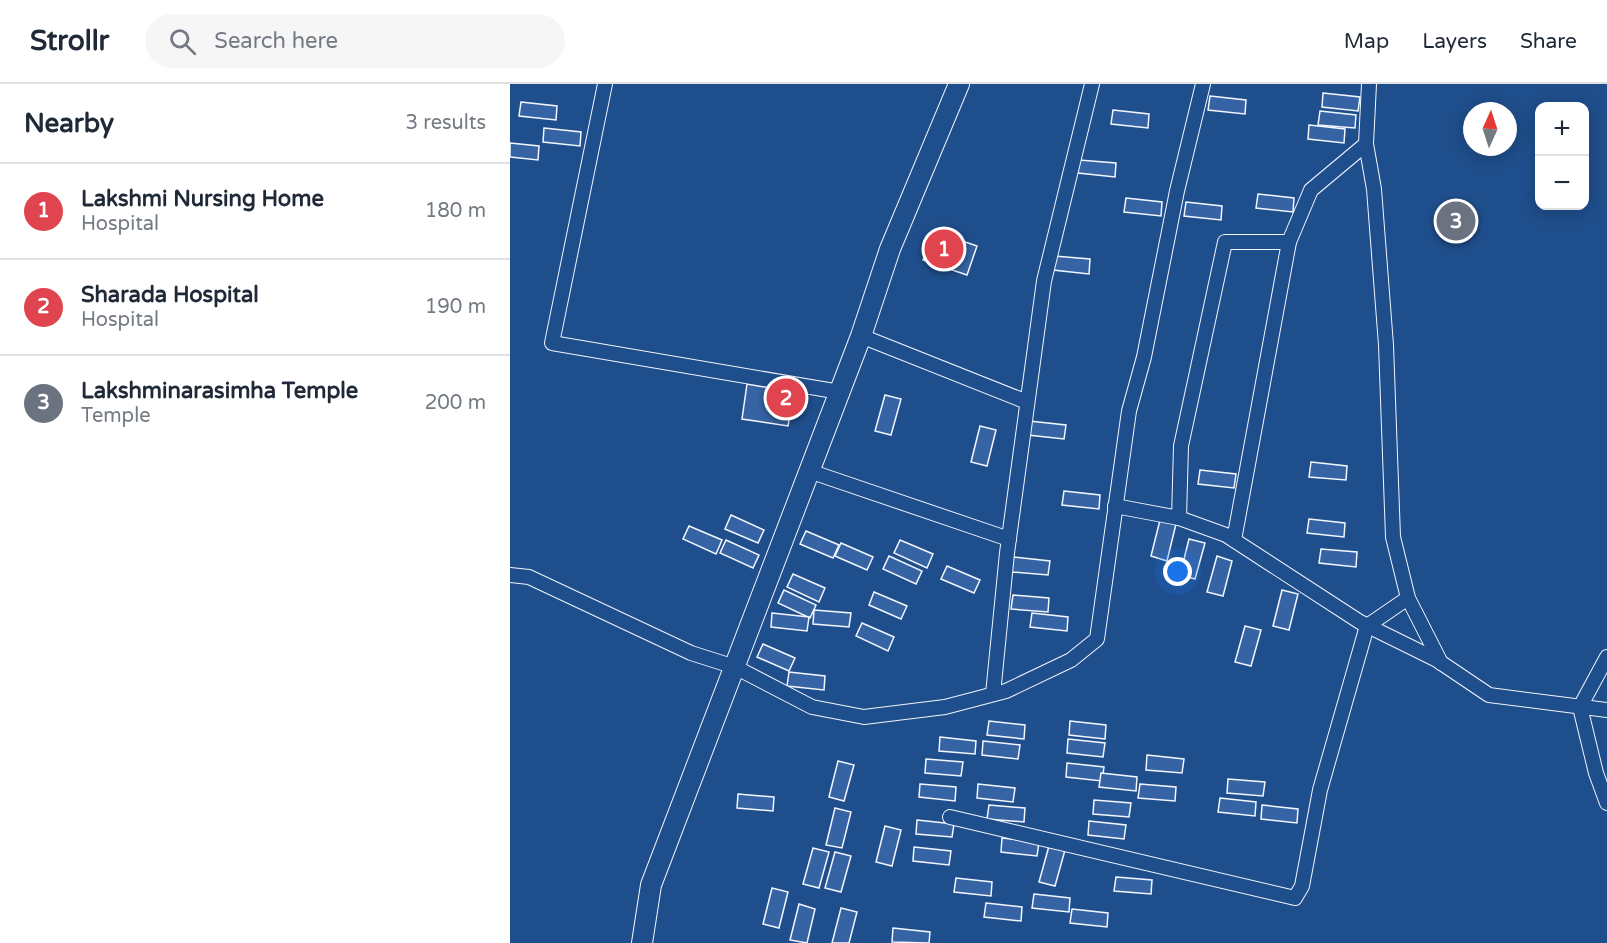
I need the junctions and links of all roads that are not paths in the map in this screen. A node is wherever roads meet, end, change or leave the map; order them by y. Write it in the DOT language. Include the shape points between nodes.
graph roads {
  1 [pos="605,84"];
  2 [pos="959,84"];
  3 [pos="1092,84"];
  4 [pos="1203,84"];
  5 [pos="1369,84"];
  6 [pos="1366,144"];
  7 [pos="1289,242"];
  8 [pos="861,336"];
  9 [pos="840,392"];
  10 [pos="1027,402"];
  11 [pos="809,471"];
  12 [pos="1115,506"];
  13 [pos="1179,518"];
  14 [pos="1009,539"];
  15 [pos="1234,540"];
  16 [pos="510,575"];
  17 [pos="1408,598"];
  18 [pos="1367,626"];
  19 [pos="1607,657"];
  20 [pos="1441,663"];
  21 [pos="735,667"];
  22 [pos="993,694"];
  23 [pos="1580,707"];
  24 [pos="1607,710"];
  25 [pos="1607,803"];
  26 [pos="950,817"];
  27 [pos="642,943"];
  1 -- 9 [label="street" via="552,343"];
  2 -- 8 [label="main road" via="890,249"];
  3 -- 10 [label="street" via="1044,281"];
  4 -- 12 [label="street" via="1129,411"];
  5 -- 6 [label="street"];
  6 -- 7 [label="street" via="1311,190"];
  6 -- 17 [label="street" via="1374,189 1386,345 1392,537"];
  7 -- 13 [label="street" via="1225,242 1181,446"];
  7 -- 15 [label="street"];
  8 -- 9 [label="main road"];
  8 -- 10 [label="street"];
  9 -- 11 [label="main road"];
  10 -- 14 [label="street"];
  11 -- 14 [label="street"];
  11 -- 21 [label="main road"];
  12 -- 13 [label="street"];
  12 -- 22 [label="street" via="1097,639 1071,660"];
  13 -- 15 [label="street"];
  14 -- 22 [label="street"];
  15 -- 18 [label="street"];
  16 -- 21 [label="street" via="529,577 691,653"];
  17 -- 18 [label="street"];
  17 -- 20 [label="street"];
  18 -- 20 [label="street"];
  18 -- 26 [label="street" via="1320,790 1302,886 1294,898"];
  19 -- 23 [label="street"];
  20 -- 23 [label="street" via="1489,695"];
  21 -- 22 [label="street" via="812,707 864,717 945,707"];
  21 -- 27 [label="main road" via="651,885"];
  23 -- 24 [label="street"];
  23 -- 25 [label="street"];
}
